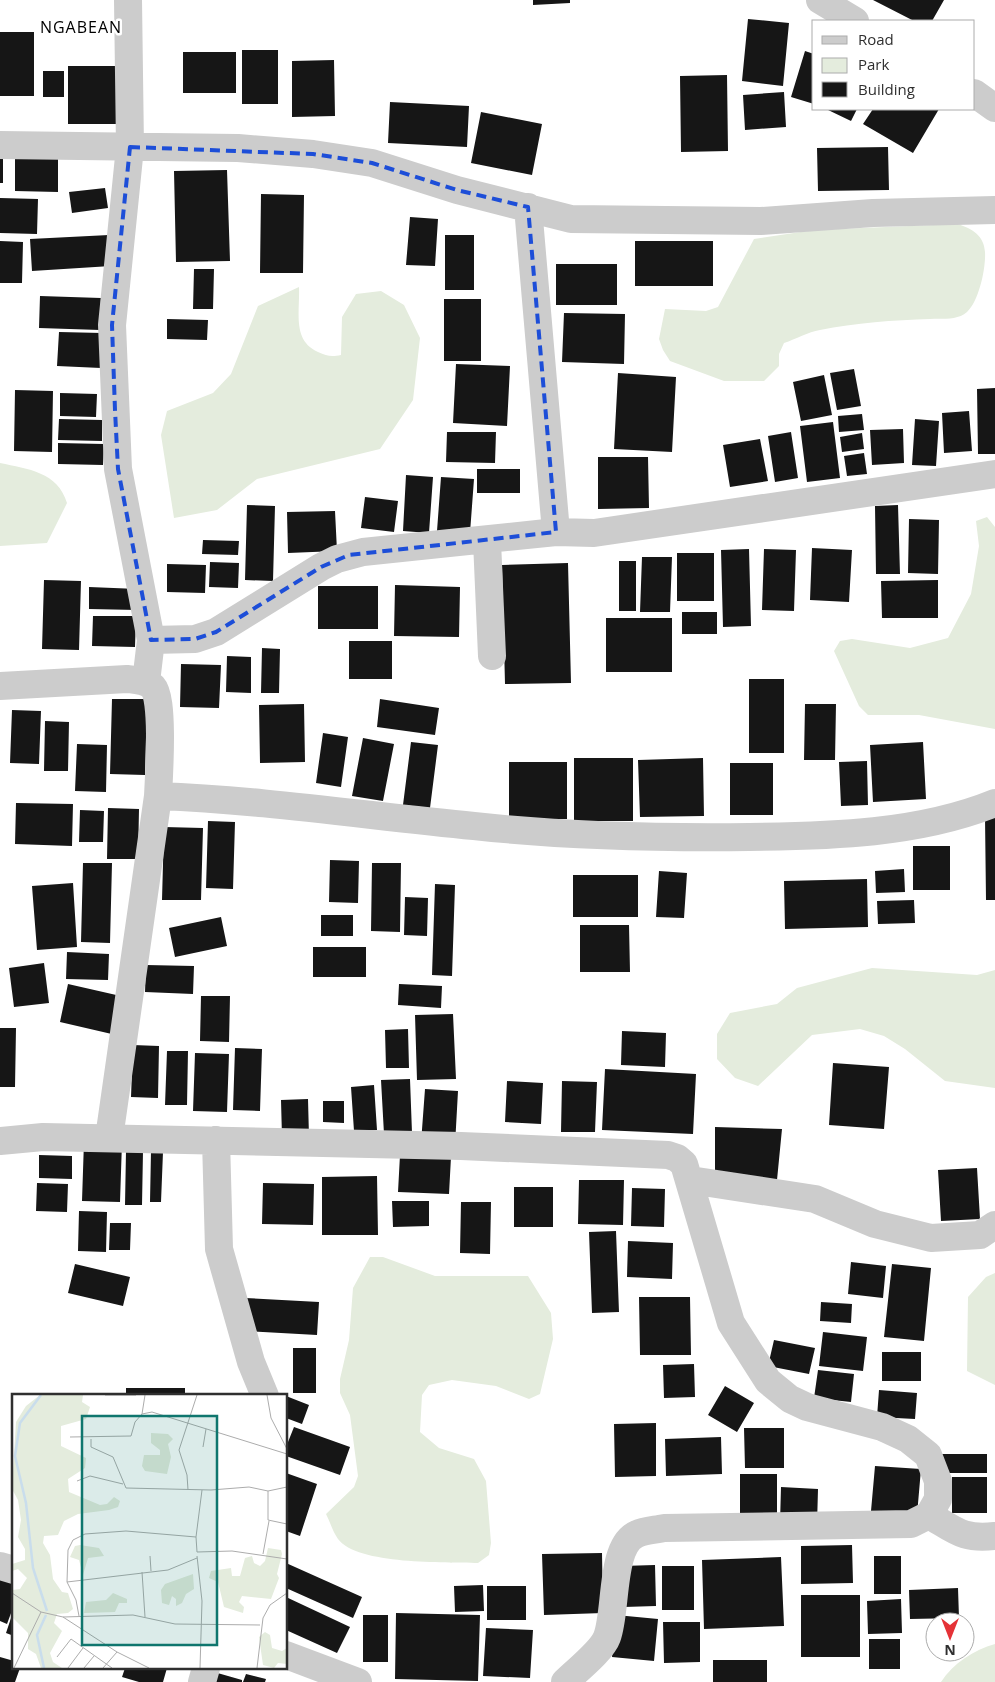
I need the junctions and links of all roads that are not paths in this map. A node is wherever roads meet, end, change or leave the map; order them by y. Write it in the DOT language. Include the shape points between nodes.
graph roads {
  1 [pos="128,0"];
  2 [pos="820,0"];
  3 [pos="853,20"];
  4 [pos="975,93"];
  5 [pos="995,108"];
  6 [pos="0,145"];
  7 [pos="130,147"];
  8 [pos="528,207"];
  9 [pos="995,210"];
  10 [pos="995,474"];
  11 [pos="556,532"];
  12 [pos="487,540"];
  13 [pos="151,640"];
  14 [pos="492,656"];
  15 [pos="146,682"];
  16 [pos="0,686"];
  17 [pos="158,796"];
  18 [pos="995,803"];
  19 [pos="109,1138"];
  20 [pos="216,1140"];
  21 [pos="0,1141"];
  22 [pos="690,1180"];
  23 [pos="995,1225"];
  24 [pos="264,1394"];
  25 [pos="929,1514"];
  26 [pos="995,1536"];
  27 [pos="288,1656"];
  28 [pos="358,1682"];
  29 [pos="565,1682"];
  1 -- 7 [label="street"];
  2 -- 3 [label="street"];
  4 -- 5 [label="street"];
  6 -- 7 [label="street"];
  7 -- 8 [label="street" via="238,148 313,154 372,163 457,190"];
  7 -- 13 [label="street" via="112,325 118,469"];
  8 -- 9 [label="street" via="571,219 615,221 761,221 873,213"];
  8 -- 11 [label="street"];
  10 -- 11 [label="street" via="594,533"];
  11 -- 12 [label="street"];
  12 -- 13 [label="street" via="349,555 321,567 216,632 195,639"];
  12 -- 14 [label="street"];
  13 -- 15 [label="street"];
  15 -- 16 [label="street" via="127,678"];
  15 -- 17 [label="street" via="157,693 160,732"];
  17 -- 18 [label="street" via="477,827 671,838 806,837 903,827 974,812"];
  17 -- 19 [label="street"];
  19 -- 20 [label="street"];
  19 -- 21 [label="street" via="43,1137"];
  20 -- 22 [label="street" via="461,1146 668,1156 684,1164"];
  20 -- 24 [label="street" via="219,1249 251,1362"];
  22 -- 23 [label="street" via="815,1199 875,1224 931,1238 980,1235"];
  22 -- 25 [label="street" via="731,1322 768,1381 790,1399 807,1407 882,1427 908,1439 928,1455 938,1481 938,1499"];
  25 -- 26 [label="street" via="962,1534 975,1538"];
  25 -- 29 [label="street" via="911,1524 664,1528 636,1534 619,1556 612,1622 606,1640"];
  27 -- 28 [label="street"];
}
